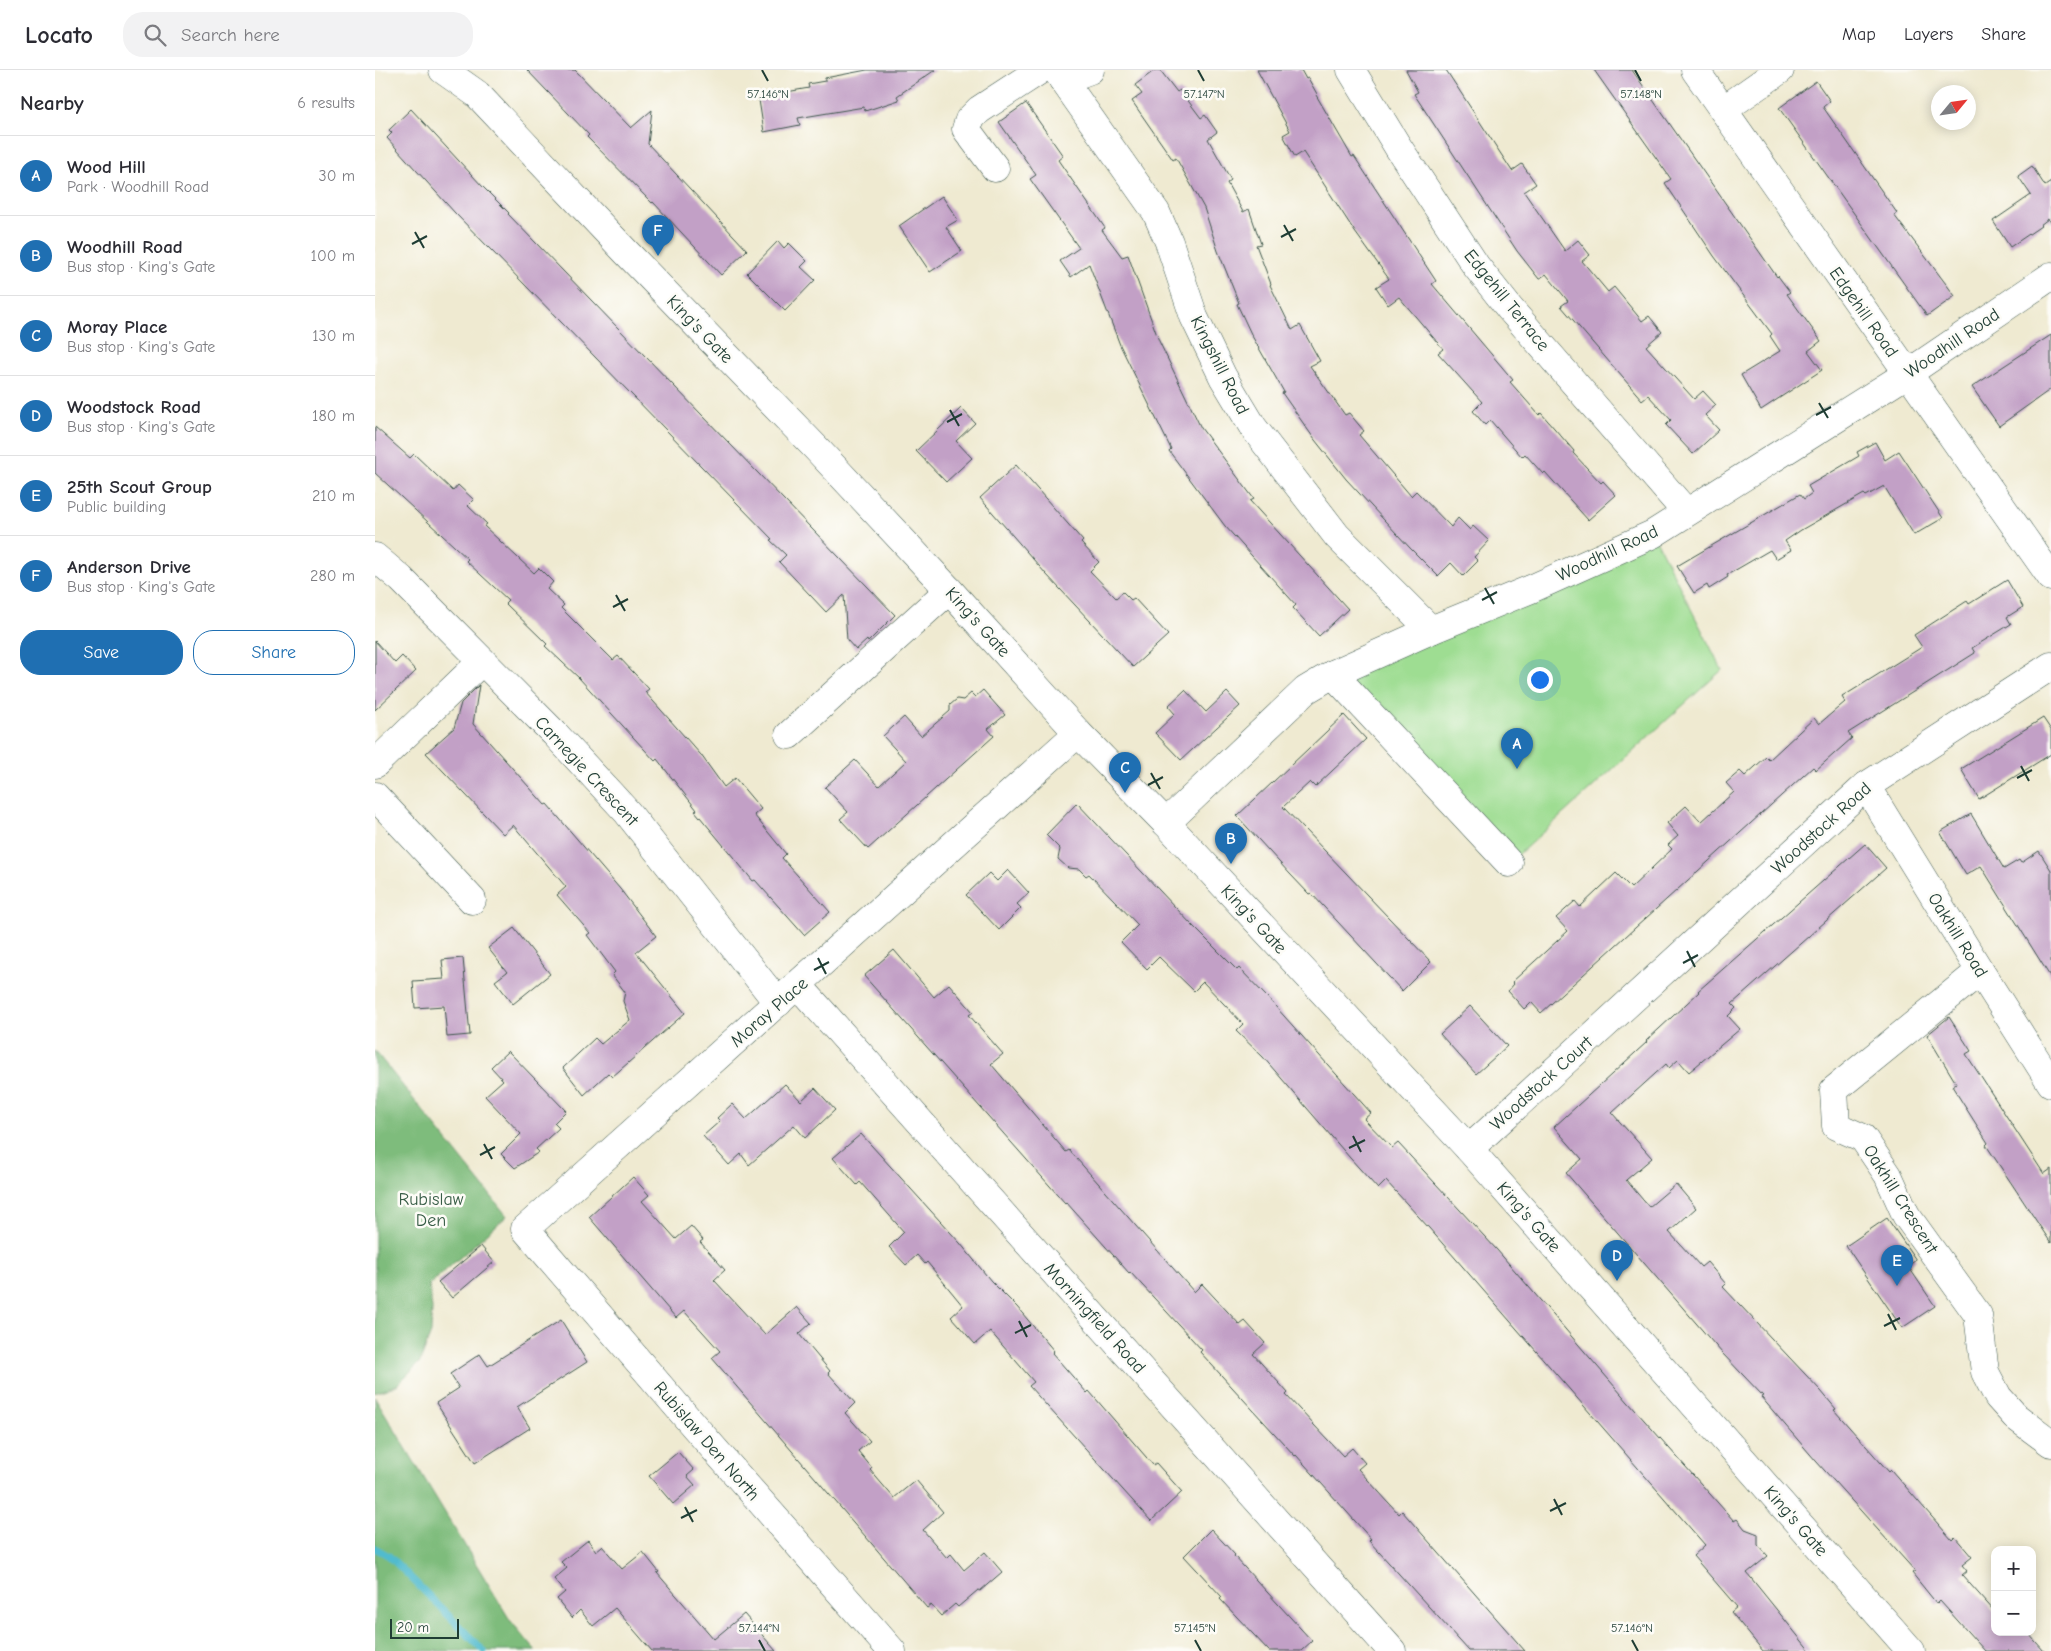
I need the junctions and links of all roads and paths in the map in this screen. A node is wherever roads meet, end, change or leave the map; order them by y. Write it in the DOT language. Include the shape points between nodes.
graph roads {
  1 [pos="443,70"];
  2 [pos="464,70"];
  3 [pos="1090,70"];
  4 [pos="1351,70"];
  5 [pos="1695,70"];
  6 [pos="1780,70"];
  7 [pos="1053,73"];
  8 [pos="477,94"];
  9 [pos="1723,110"];
  10 [pos="995,168"];
  11 [pos="2051,276"];
  12 [pos="1907,374"];
  13 [pos="1686,512"];
  14 [pos="375,557"];
  15 [pos="2051,577"];
  16 [pos="949,590"];
  17 [pos="1431,630"];
  18 [pos="482,661"];
  19 [pos="2051,666"];
  20 [pos="1333,674"];
  21 [pos="1078,733"];
  22 [pos="789,735"];
  23 [pos="375,764"];
  24 [pos="1866,786"];
  25 [pos="375,796"];
  26 [pos="1166,823"];
  27 [pos="1509,863"];
  28 [pos="471,900"];
  29 [pos="1980,971"];
  30 [pos="798,986"];
  31 [pos="777,1003"];
  32 [pos="1613,1018"];
  33 [pos="2051,1083"];
  34 [pos="1469,1149"];
  35 [pos="525,1229"];
  36 [pos="2051,1443"];
  37 [pos="892,1651"];
  38 [pos="1392,1651"];
  39 [pos="1911,1651"];
  1 -- 8 [label="street, King's Gate"];
  2 -- 8 [label="street, King's Gate"];
  3 -- 7 [label="street"];
  4 -- 13 [label="street, Edgehill Terrace" via="1476,266"];
  5 -- 9 [label="street, Edgehill Road"];
  6 -- 9 [label="street"];
  7 -- 10 [label="street" via="979,110 969,120 966,129"];
  7 -- 17 [label="street, Kingshill Road" via="1156,212 1194,317 1223,377 1253,427 1337,536"];
  8 -- 16 [label="street, King's Gate"];
  9 -- 12 [label="street, Edgehill Road"];
  11 -- 12 [label="street, Woodhill Road"];
  12 -- 13 [label="street, Woodhill Road"];
  12 -- 15 [label="street, Edgehill Road"];
  13 -- 17 [label="street, Woodhill Road" via="1653,534"];
  14 -- 18 [label="street, Carnegie Crescent"];
  16 -- 21 [label="street, King's Gate"];
  16 -- 22 [label="street"];
  17 -- 20 [label="street, Woodhill Road"];
  18 -- 23 [label="street"];
  18 -- 31 [label="street, Carnegie Crescent" via="627,812"];
  19 -- 24 [label="street, Woodstock Road"];
  20 -- 26 [label="street, Woodhill Road" via="1306,690"];
  20 -- 27 [label="street"];
  21 -- 26 [label="street, King's Gate"];
  21 -- 30 [label="street, Moray Place"];
  24 -- 29 [label="street, Oakhill Road"];
  24 -- 32 [label="street, Woodstock Road"];
  25 -- 28 [label="street"];
  26 -- 34 [label="street, King's Gate"];
  29 -- 33 [label="street, Oakhill Road"];
  29 -- 36 [label="street, Oakhill Crescent" via="1834,1090 1836,1126 1863,1138 1888,1175 1906,1215 1978,1315 1985,1372 1998,1397 2016,1417"];
  30 -- 31 [label="street, Moray Place"];
  30 -- 38 [label="street, Morningfield Road"];
  31 -- 35 [label="street, Moray Place"];
  32 -- 34 [label="street, Woodstock Court"];
  34 -- 39 [label="street, King's Gate"];
  35 -- 37 [label="street, Rubislaw Den North"];
}
